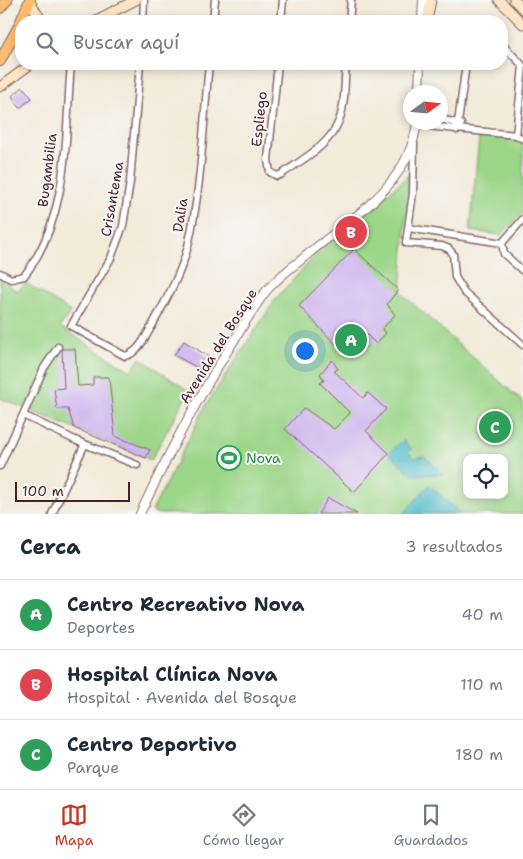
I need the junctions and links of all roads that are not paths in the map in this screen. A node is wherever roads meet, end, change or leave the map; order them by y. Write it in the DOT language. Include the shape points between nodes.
graph roads {
  1 [pos="6,0"];
  2 [pos="136,0"];
  3 [pos="144,0"];
  4 [pos="215,0"];
  5 [pos="282,0"];
  6 [pos="351,0"];
  7 [pos="423,0"];
  8 [pos="432,0"];
  9 [pos="499,0"];
  10 [pos="514,0"];
  11 [pos="30,1"];
  12 [pos="0,8"];
  13 [pos="523,9"];
  14 [pos="24,15"];
  15 [pos="38,15"];
  16 [pos="106,15"];
  17 [pos="143,15"];
  18 [pos="214,15"];
  19 [pos="281,15"];
  20 [pos="350,15"];
  21 [pos="422,15"];
  22 [pos="428,15"];
  23 [pos="523,24"];
  24 [pos="15,33"];
  25 [pos="508,50"];
  26 [pos="0,61"];
  27 [pos="523,66"];
  28 [pos="23,70"];
  29 [pos="70,70"];
  30 [pos="139,70"];
  31 [pos="208,70"];
  32 [pos="277,70"];
  33 [pos="345,70"];
  34 [pos="420,70"];
  35 [pos="465,70"];
  36 [pos="419,85"];
  37 [pos="0,87"];
  38 [pos="448,120"];
  39 [pos="458,122"];
  40 [pos="466,128"];
  41 [pos="448,129"];
  42 [pos="416,130"];
  43 [pos="457,130"];
  44 [pos="516,135"];
  45 [pos="414,139"];
  46 [pos="523,139"];
  47 [pos="523,219"];
  48 [pos="408,228"];
  49 [pos="502,243"];
  50 [pos="523,272"];
  51 [pos="0,273"];
  52 [pos="523,345"];
  53 [pos="58,346"];
  54 [pos="131,355"];
  55 [pos="23,415"];
  56 [pos="85,444"];
  57 [pos="138,465"];
  58 [pos="0,466"];
  59 [pos="52,514"];
  60 [pos="140,514"];
  1 -- 12 [label="highway"];
  2 -- 16 [label="main road"];
  3 -- 17 [label="street"];
  4 -- 18 [label="street"];
  5 -- 19 [label="street"];
  6 -- 20 [label="street"];
  7 -- 21 [label="street"];
  8 -- 22 [label="main road"];
  9 -- 23 [label="main road"];
  10 -- 13 [label="main road"];
  11 -- 14 [label="highway"];
  11 -- 15 [label="main road"];
  24 -- 26 [label="highway"];
  25 -- 27 [label="street"];
  27 -- 44 [label="street"];
  28 -- 37 [label="main road"];
  29 -- 51 [label="street, Bugambilia" via="59,192 46,238 24,276 11,279"];
  30 -- 54 [label="street, Crisantema" via="123,226 108,263 71,326 119,354"];
  31 -- 54 [label="street, Dalia" via="188,246 167,298 145,338"];
  32 -- 33 [label="street, Espliego" via="268,160 273,175 282,174 332,134 342,111"];
  34 -- 36 [label="street"];
  35 -- 39 [label="street"];
  38 -- 39 [label="street"];
  39 -- 40 [label="street"];
  39 -- 43 [label="street"];
  40 -- 43 [label="street"];
  40 -- 44 [label="street"];
  41 -- 43 [label="street"];
  42 -- 45 [label="street, Avenida del Bosque"];
  44 -- 46 [label="street"];
  45 -- 48 [label="street"];
  45 -- 60 [label="street, Avenida del Bosque" via="401,170 380,195 267,291 196,403"];
  47 -- 49 [label="street"];
  48 -- 49 [label="street"];
  48 -- 52 [label="street" via="406,244 449,248 453,254 455,277 464,292"];
  49 -- 50 [label="street" via="504,254"];
  53 -- 55 [label="street" via="44,368"];
  55 -- 56 [label="street"];
  55 -- 58 [label="street"];
  56 -- 57 [label="street"];
  56 -- 59 [label="street"];
}
